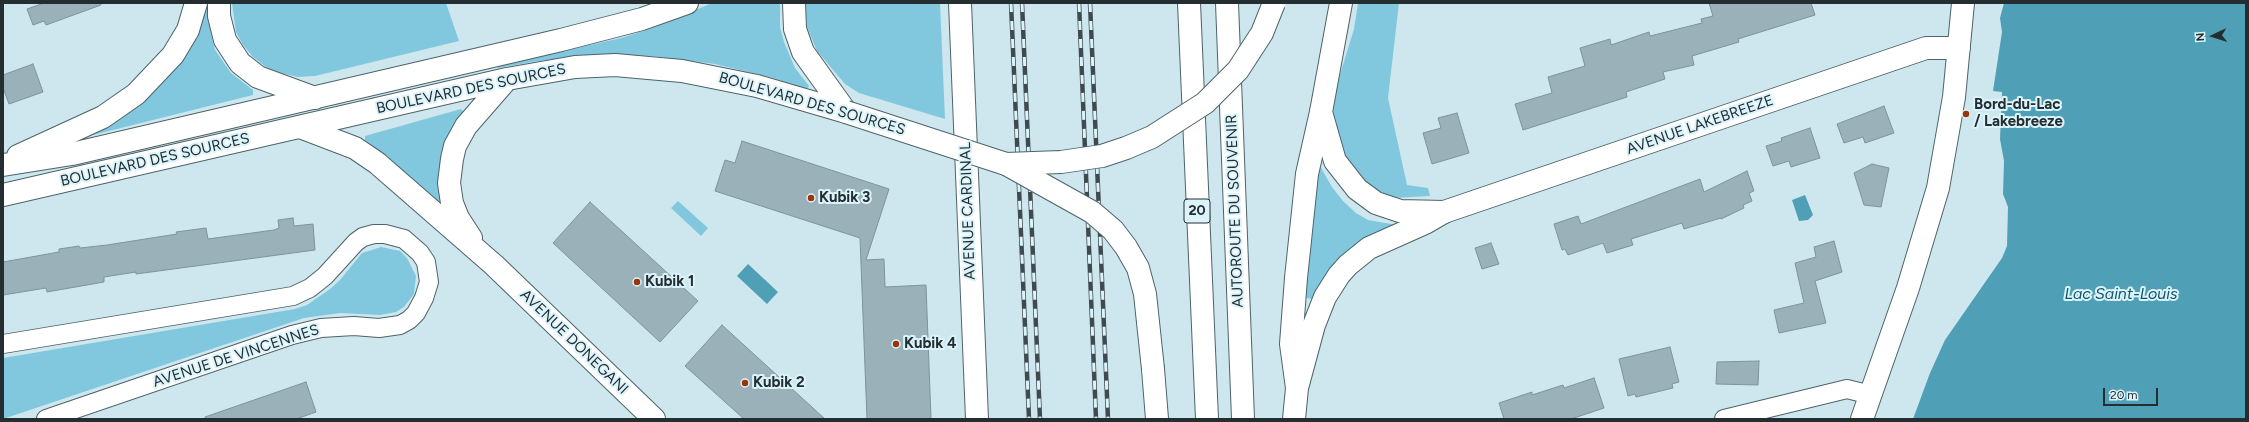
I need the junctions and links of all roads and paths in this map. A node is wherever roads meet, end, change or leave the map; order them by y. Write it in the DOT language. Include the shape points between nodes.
graph roads {
  1 [pos="196,3"];
  2 [pos="219,3"];
  3 [pos="686,3"];
  4 [pos="794,3"];
  5 [pos="960,3"];
  6 [pos="1189,3"];
  7 [pos="1226,3"];
  8 [pos="1274,3"];
  9 [pos="1341,3"];
  10 [pos="1963,3"];
  11 [pos="1959,48"];
  12 [pos="506,79"];
  13 [pos="315,98"];
  14 [pos="846,112"];
  15 [pos="1321,112"];
  16 [pos="300,127"];
  17 [pos="1006,164"];
  18 [pos="3,165"];
  19 [pos="3,195"];
  20 [pos="1444,212"];
  21 [pos="494,265"];
  22 [pos="3,344"];
  23 [pos="1297,388"];
  24 [pos="1871,395"];
  25 [pos="46,419"];
  26 [pos="654,419"];
  27 [pos="977,419"];
  28 [pos="1156,419"];
  29 [pos="1206,419"];
  30 [pos="1244,419"];
  31 [pos="1294,419"];
  32 [pos="1724,419"];
  33 [pos="1862,419"];
  1 -- 18 [label="main road" via="188,30 177,49 164,67 136,94 103,117 66,132"];
  2 -- 13 [label="main road" via="219,16 225,40 240,63 258,77"];
  3 -- 13 [label="main road, BOULEVARD DES SOURCES" via="616,26"];
  4 -- 14 [label="main road" via="793,16 799,42 808,61"];
  5 -- 27 [label="main road, AVENUE CARDINAL"];
  6 -- 29 [label="main road, 20"];
  7 -- 30 [label="main road, AUTOROUTE DU SOUVENIR"];
  8 -- 17 [label="main road, bridge" via="1262,34 1238,70 1205,103 1164,130 1102,156 1061,162"];
  9 -- 15 [label="main road"];
  10 -- 11 [label="main road"];
  11 -- 20 [label="main road, AVENUE LAKEBREEZE" via="1926,48"];
  11 -- 24 [label="main road" via="1948,137 1936,194 1908,288"];
  12 -- 14 [label="main road, BOULEVARD DES SOURCES" via="576,67 635,66 723,78"];
  12 -- 16 [label="main road, BOULEVARD DES SOURCES"];
  12 -- 21 [label="main road" via="461,134 455,146 449,172 452,203 458,218 476,246"];
  13 -- 18 [label="main road, BOULEVARD DES SOURCES" via="72,154"];
  14 -- 17 [label="main road, BOULEVARD DES SOURCES, bridge"];
  15 -- 20 [label="main road" via="1335,162 1357,189 1376,203 1388,208 1413,212"];
  15 -- 23 [label="main road" via="1307,174 1297,272 1291,344"];
  16 -- 19 [label="main road, BOULEVARD DES SOURCES"];
  16 -- 21 [label="main road" via="344,143 367,155"];
  17 -- 28 [label="main road, bridge" via="1092,212 1112,230 1138,268 1145,294"];
  20 -- 23 [label="main road" via="1374,245 1348,264 1318,311"];
  21 -- 26 [label="main road, AVENUE DONEGANI"];
  22 -- 25 [label="street, AVENUE DE VINCENNES" via="293,296 310,288 325,276 356,242 374,234 404,239 426,262 429,282 424,298 409,320 400,325 379,328 321,328 292,335"];
  23 -- 31 [label="main road"];
  24 -- 32 [label="street" via="1847,389"];
  24 -- 33 [label="main road"];
}
